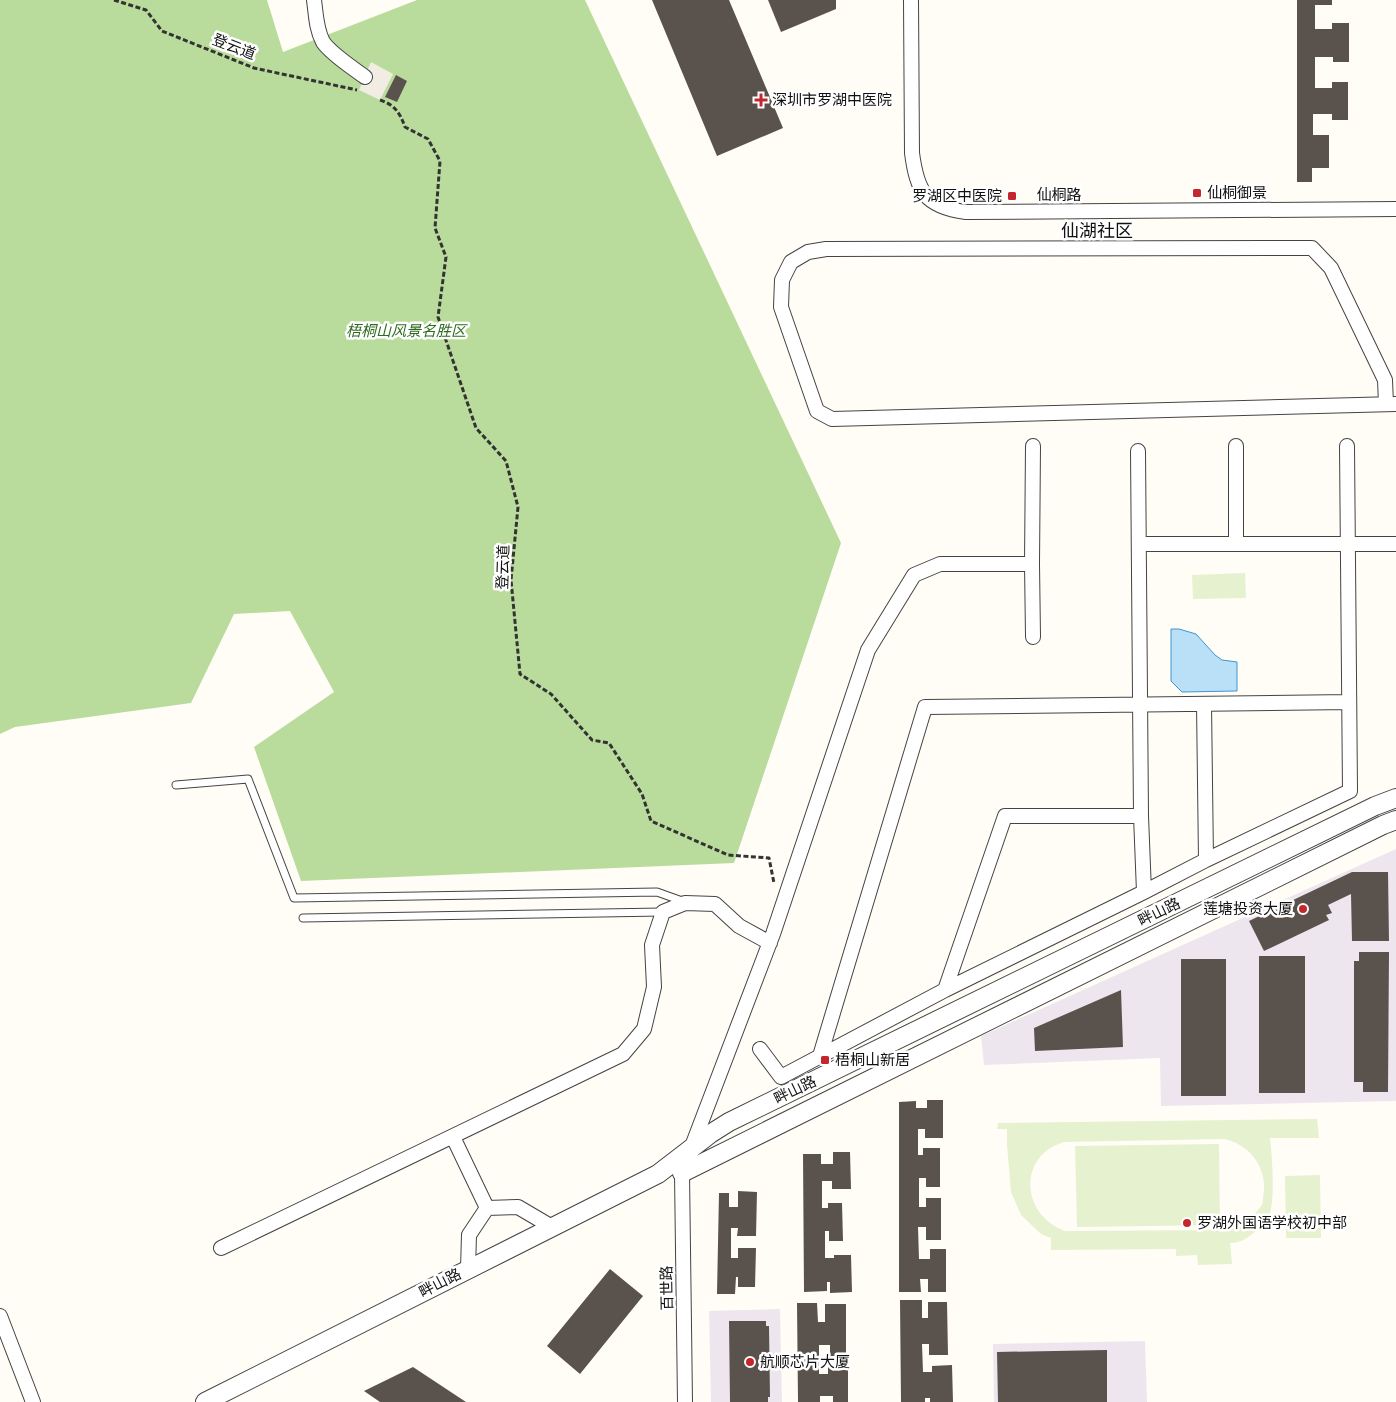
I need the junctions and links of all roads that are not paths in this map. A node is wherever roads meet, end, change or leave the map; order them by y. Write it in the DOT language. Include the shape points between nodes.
graph roads {
  1 [pos="314,0"];
  2 [pos="911,0"];
  3 [pos="362,84"];
  4 [pos="1396,209"];
  5 [pos="1391,404"];
  6 [pos="1033,446"];
  7 [pos="1236,446"];
  8 [pos="1347,446"];
  9 [pos="1138,451"];
  10 [pos="1139,544"];
  11 [pos="1236,544"];
  12 [pos="1348,544"];
  13 [pos="1396,544"];
  14 [pos="1032,564"];
  15 [pos="1033,637"];
  16 [pos="1349,702"];
  17 [pos="1140,704"];
  18 [pos="1204,704"];
  19 [pos="176,785"];
  20 [pos="1396,798"];
  21 [pos="1141,816"];
  22 [pos="1396,820"];
  23 [pos="1206,860"];
  24 [pos="1144,892"];
  25 [pos="685,902"];
  26 [pos="664,912"];
  27 [pos="303,918"];
  28 [pos="770,943"];
  29 [pos="945,990"];
  30 [pos="760,1049"];
  31 [pos="820,1056"];
  32 [pos="453,1137"];
  33 [pos="691,1149"];
  34 [pos="682,1174"];
  35 [pos="487,1208"];
  36 [pos="552,1227"];
  37 [pos="221,1248"];
  38 [pos="468,1269"];
  39 [pos="0,1316"];
  40 [pos="33,1402"];
  41 [pos="205,1402"];
  42 [pos="685,1402"];
  1 -- 3 [label="street" via="317,26 324,42"];
  2 -- 4 [label="street, 仙桐路" via="914,166 923,192 944,208 966,212"];
  5 -- 5 [label="street" via="832,419 817,411 781,307 782,280 791,262 808,252 826,249 1312,248 1331,268 1385,380"];
  6 -- 14 [label="street"];
  7 -- 11 [label="street"];
  8 -- 12 [label="street"];
  9 -- 10 [label="street"];
  10 -- 11 [label="street"];
  10 -- 17 [label="street"];
  11 -- 12 [label="street"];
  12 -- 13 [label="street"];
  12 -- 16 [label="street"];
  14 -- 15 [label="street"];
  14 -- 28 [label="street" via="940,564 914,575 868,650"];
  16 -- 18 [label="street"];
  16 -- 23 [label="street" via="1350,791"];
  17 -- 18 [label="street"];
  17 -- 21 [label="street"];
  17 -- 31 [label="street" via="925,707"];
  18 -- 23 [label="street"];
  19 -- 25 [label="lane" via="248,778 294,898 657,892"];
  20 -- 33 [label="street, 畔山路" via="729,1122"];
  21 -- 24 [label="street"];
  21 -- 29 [label="street" via="1005,816"];
  22 -- 34 [label="street, 畔山路"];
  23 -- 24 [label="street"];
  24 -- 29 [label="street"];
  25 -- 26 [label="street"];
  25 -- 28 [label="street" via="715,904 739,926"];
  26 -- 27 [label="lane"];
  26 -- 32 [label="street" via="652,946 654,987 644,1030 624,1054"];
  28 -- 33 [label="street"];
  29 -- 31 [label="street"];
  30 -- 31 [label="street" via="781,1077"];
  32 -- 35 [label="street"];
  32 -- 37 [label="street"];
  33 -- 36 [label="street, 畔山路" via="658,1174"];
  34 -- 42 [label="street, 百世路"];
  35 -- 36 [label="street" via="518,1207"];
  35 -- 38 [label="street" via="469,1235"];
  36 -- 38 [label="street, 畔山路"];
  38 -- 41 [label="street, 畔山路"];
  39 -- 40 [label="street"];
}
